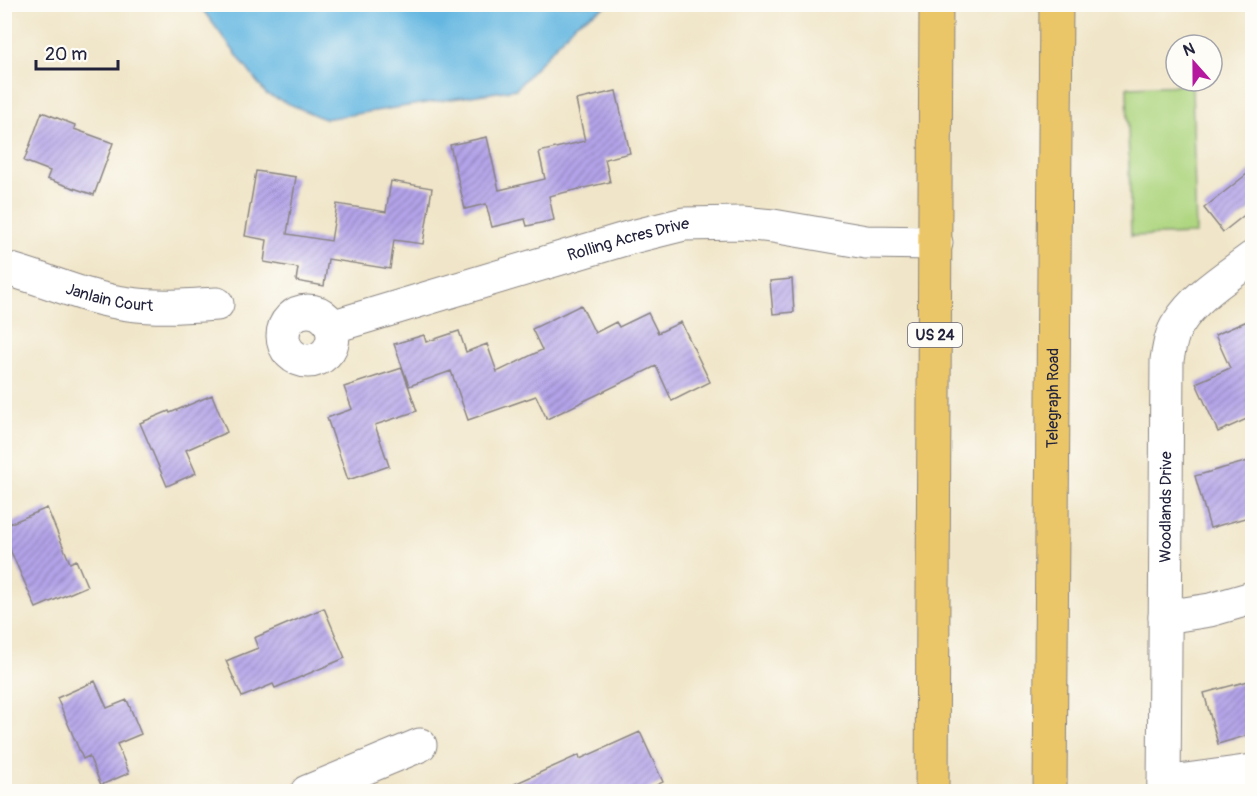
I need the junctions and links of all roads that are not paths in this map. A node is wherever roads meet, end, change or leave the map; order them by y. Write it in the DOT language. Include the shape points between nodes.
graph roads {
  1 [pos="936,4"];
  2 [pos="1056,4"];
  3 [pos="936,243"];
  4 [pos="1252,258"];
  5 [pos="4,268"];
  6 [pos="217,304"];
  7 [pos="331,327"];
  8 [pos="1252,598"];
  9 [pos="1165,616"];
  10 [pos="420,745"];
  11 [pos="1252,771"];
  12 [pos="1164,787"];
  13 [pos="307,792"];
  14 [pos="932,792"];
  15 [pos="1050,792"];
  1 -- 3 [label="highway, US 24"];
  2 -- 15 [label="highway, Telegraph Road"];
  3 -- 7 [label="street, Rolling Acres Drive" via="866,242 753,224 684,224"];
  3 -- 14 [label="highway, US 24"];
  4 -- 9 [label="street, Woodlands Drive" via="1196,302 1177,324 1171,340 1167,360"];
  5 -- 6 [label="street, Janlain Court" via="127,304"];
  8 -- 9 [label="street" via="1210,610"];
  9 -- 12 [label="street, Woodlands Drive"];
  10 -- 13 [label="street"];
  11 -- 12 [label="street"];
}
